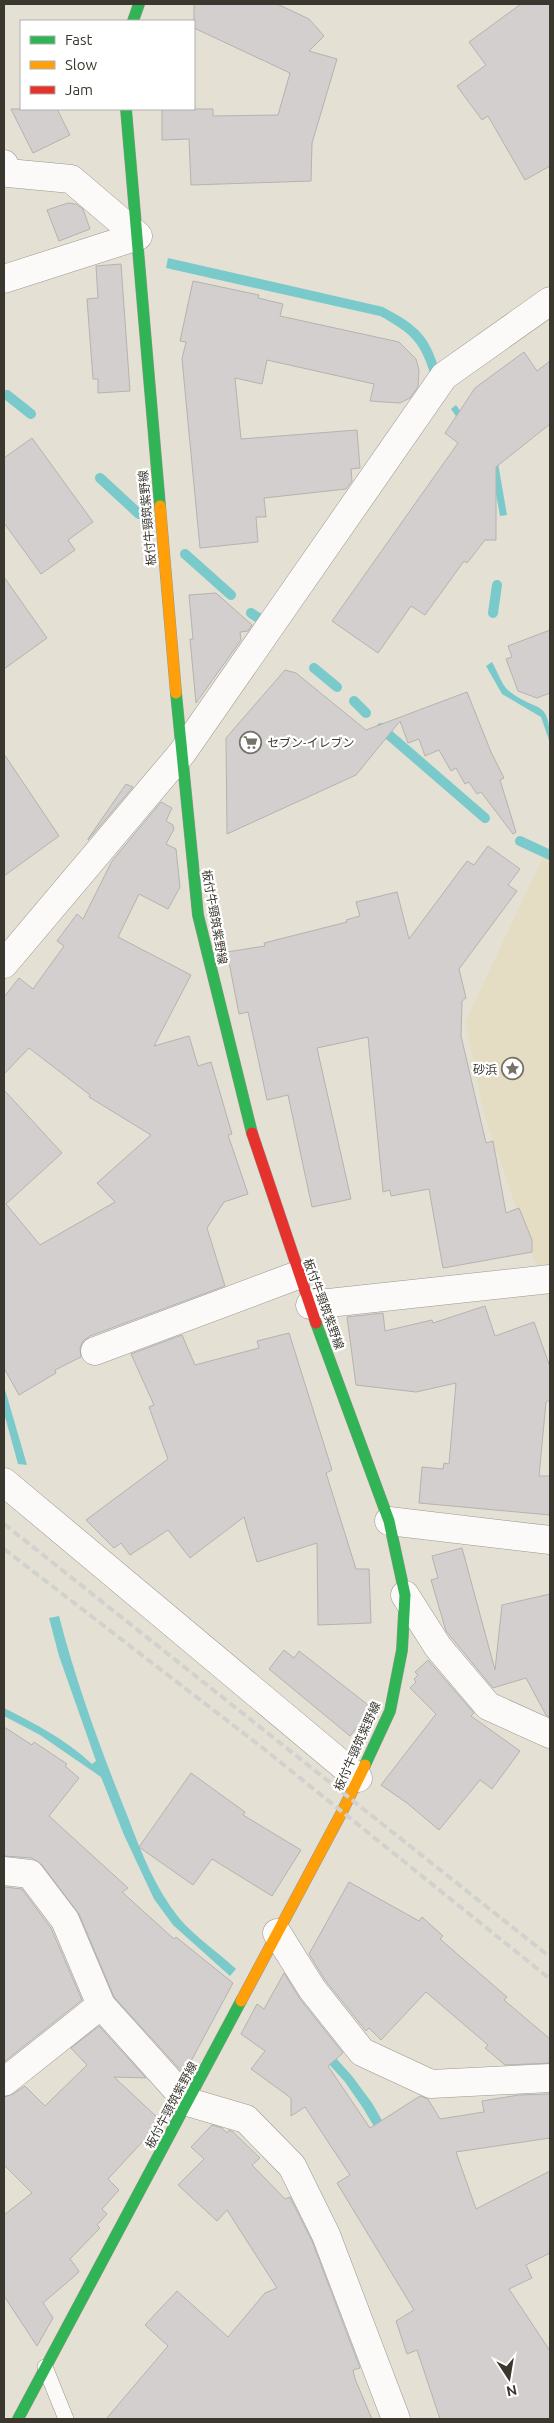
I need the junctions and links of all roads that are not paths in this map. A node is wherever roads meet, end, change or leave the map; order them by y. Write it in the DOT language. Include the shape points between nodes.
graph roads {
  1 [pos="139,4"];
  2 [pos="133,20"];
  3 [pos="126,110"];
  4 [pos="4,164"];
  5 [pos="138,236"];
  6 [pos="4,279"];
  7 [pos="550,301"];
  8 [pos="182,753"];
  9 [pos="4,964"];
  10 [pos="298,1275"];
  11 [pos="550,1279"];
  12 [pos="310,1305"];
  13 [pos="95,1351"];
  14 [pos="4,1482"];
  15 [pos="390,1521"];
  16 [pos="550,1540"];
  17 [pos="405,1595"];
  18 [pos="550,1734"];
  19 [pos="358,1778"];
  20 [pos="4,1872"];
  21 [pos="277,1933"];
  22 [pos="101,2005"];
  23 [pos="550,2078"];
  24 [pos="4,2082"];
  25 [pos="188,2102"];
  26 [pos="45,2367"];
  27 [pos="18,2419"];
  28 [pos="66,2419"];
  29 [pos="396,2419"];
  1 -- 2 [label="main road"];
  3 -- 5 [label="main road, 板付牛頸筑紫野線"];
  4 -- 5 [label="street" via="8,173 71,179"];
  5 -- 6 [label="street"];
  5 -- 8 [label="main road, 板付牛頸筑紫野線"];
  7 -- 8 [label="street" via="444,376"];
  8 -- 9 [label="street"];
  8 -- 10 [label="main road, 板付牛頸筑紫野線" via="198,915 256,1150"];
  10 -- 12 [label="main road, 板付牛頸筑紫野線"];
  10 -- 13 [label="street"];
  11 -- 12 [label="street"];
  12 -- 15 [label="main road, 板付牛頸筑紫野線"];
  14 -- 19 [label="street"];
  15 -- 16 [label="street"];
  15 -- 17 [label="main road, 板付牛頸筑紫野線"];
  17 -- 18 [label="street" via="438,1647 488,1706"];
  17 -- 19 [label="main road, 板付牛頸筑紫野線" via="402,1650 390,1711"];
  19 -- 21 [label="main road, 板付牛頸筑紫野線"];
  20 -- 22 [label="street" via="30,1874 65,1920"];
  21 -- 23 [label="street" via="312,1989 362,2052 431,2084"];
  21 -- 25 [label="main road, 板付牛頸筑紫野線"];
  22 -- 24 [label="street"];
  22 -- 25 [label="street"];
  25 -- 26 [label="main road, 板付牛頸筑紫野線"];
  25 -- 29 [label="street" via="246,2119 292,2166 326,2235"];
  26 -- 27 [label="main road, 板付牛頸筑紫野線"];
  26 -- 28 [label="lane"];
}
